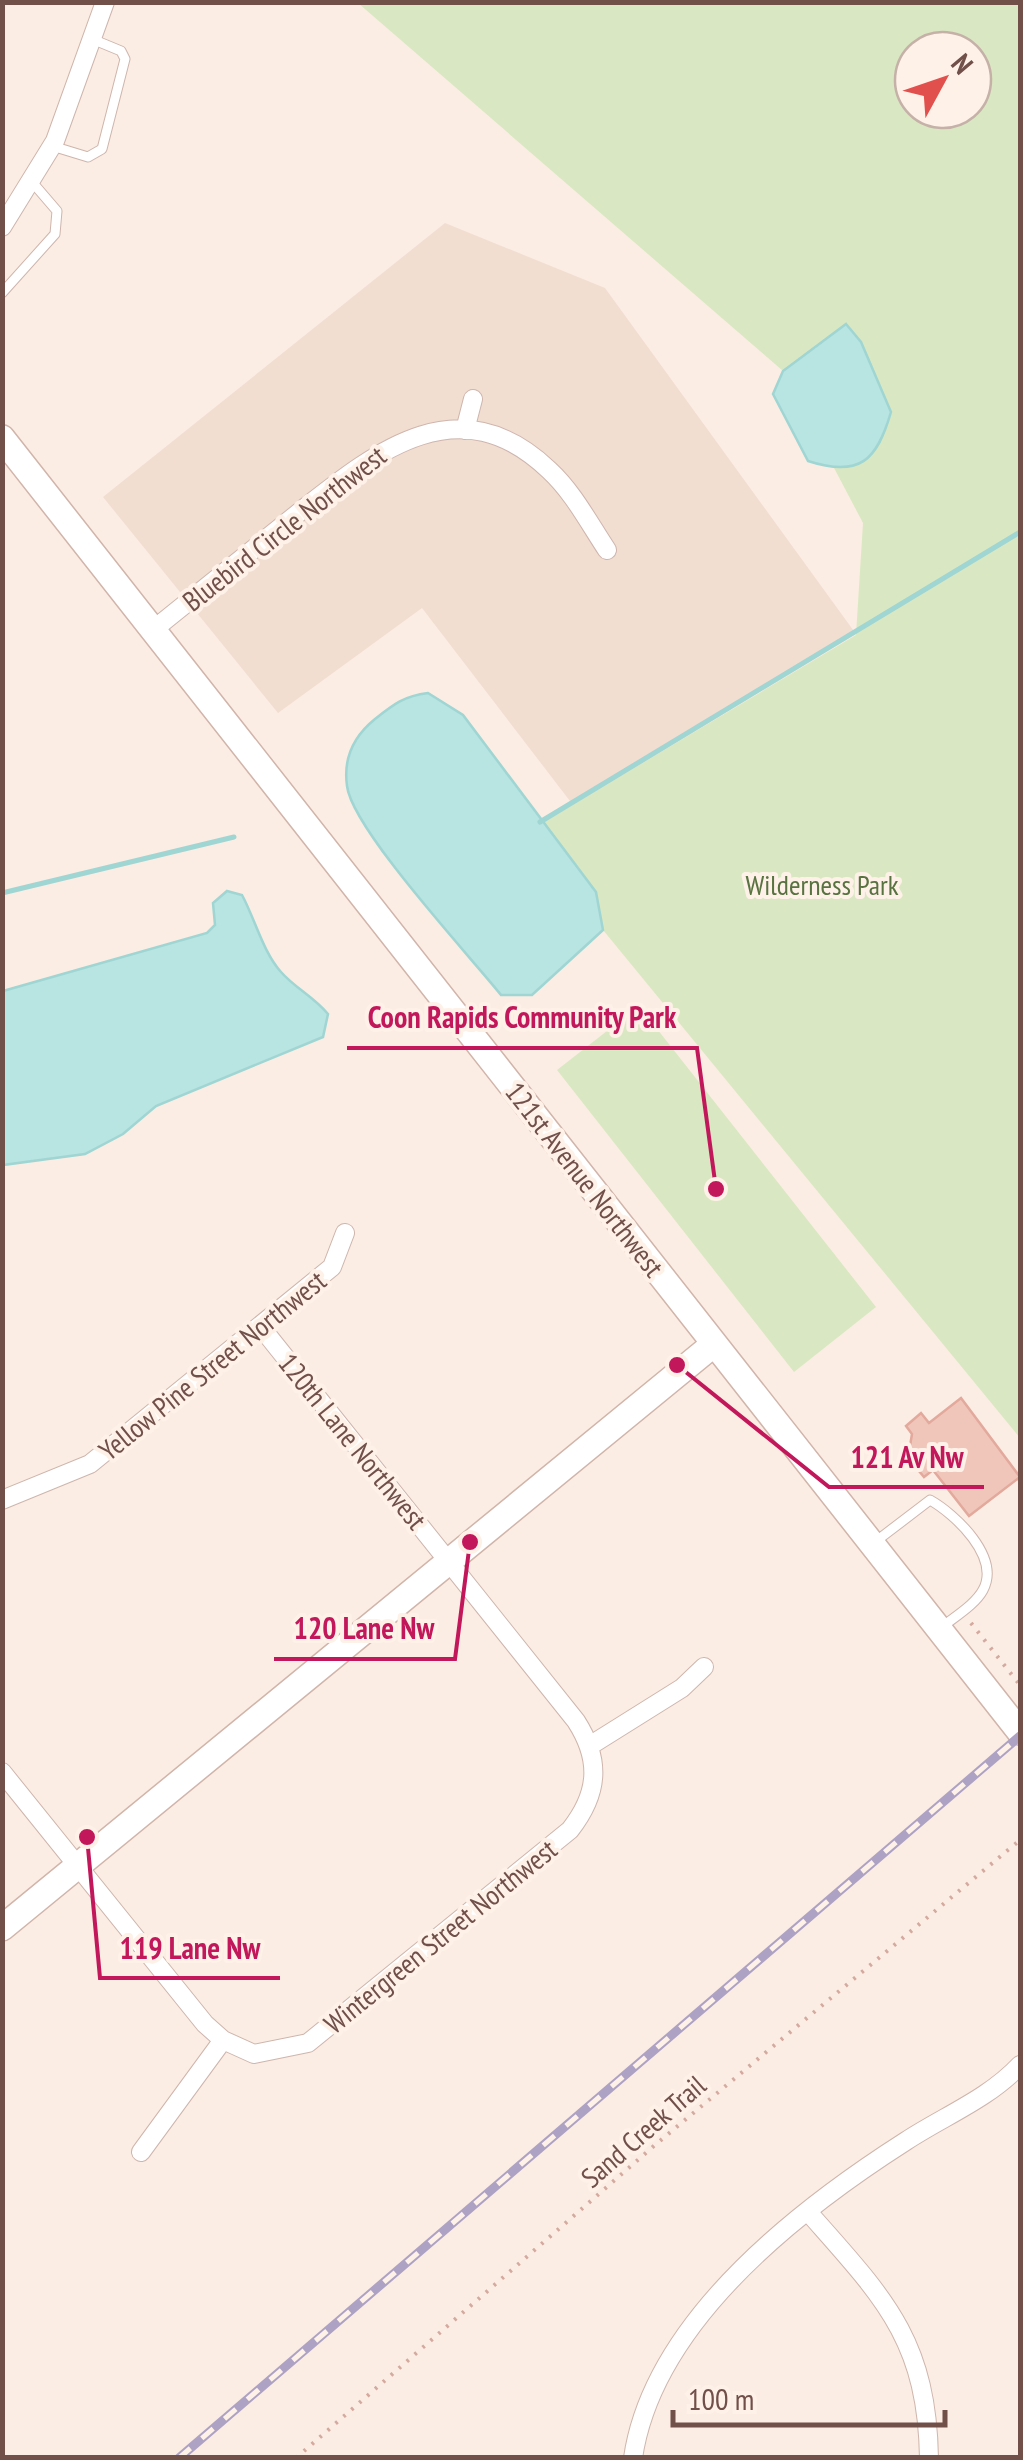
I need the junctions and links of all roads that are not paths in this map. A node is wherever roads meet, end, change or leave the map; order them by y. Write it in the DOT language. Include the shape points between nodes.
graph roads {
  1 [pos="106,2"];
  2 [pos="92,38"];
  3 [pos="52,146"];
  4 [pos="33,183"];
  5 [pos="2,228"];
  6 [pos="2,293"];
  7 [pos="473,400"];
  8 [pos="465,430"];
  9 [pos="2,438"];
  10 [pos="607,550"];
  11 [pos="153,630"];
  12 [pos="345,1233"];
  13 [pos="261,1328"];
  14 [pos="714,1344"];
  15 [pos="2,1500"];
  16 [pos="872,1546"];
  17 [pos="448,1559"];
  18 [pos="939,1630"];
  19 [pos="704,1667"];
  20 [pos="1020,1732"];
  21 [pos="591,1745"];
  22 [pos="2,1772"];
  23 [pos="80,1866"];
  24 [pos="2,1928"];
  25 [pos="223,2040"];
  26 [pos="1020,2065"];
  27 [pos="141,2152"];
  28 [pos="809,2213"];
  29 [pos="633,2458"];
  30 [pos="930,2458"];
  1 -- 2 [label="street"];
  2 -- 3 [label="street"];
  2 -- 3 [label="lane" via="125,60 102,149 88,157"];
  3 -- 4 [label="street"];
  4 -- 5 [label="street"];
  4 -- 6 [label="lane" via="60,216 55,234"];
  7 -- 8 [label="street"];
  8 -- 10 [label="street, Bluebird Circle Northwest" via="496,436 550,470"];
  8 -- 11 [label="street, Bluebird Circle Northwest" via="432,430 386,448"];
  9 -- 11 [label="street, 121st Avenue Northwest"];
  11 -- 14 [label="street, 121st Avenue Northwest"];
  12 -- 13 [label="street, Yellow Pine Street Northwest" via="332,1267"];
  13 -- 15 [label="street, Yellow Pine Street Northwest" via="90,1464"];
  13 -- 17 [label="street, 120th Lane Northwest"];
  14 -- 16 [label="street, 121st Avenue Northwest"];
  14 -- 17 [label="street"];
  16 -- 18 [label="street, 121st Avenue Northwest"];
  16 -- 18 [label="lane" via="930,1500 970,1538 986,1565 983,1590"];
  17 -- 21 [label="street, 120th Lane Northwest"];
  17 -- 23 [label="street"];
  18 -- 20 [label="street, 121st Avenue Northwest"];
  19 -- 21 [label="street"];
  21 -- 25 [label="street, Wintergreen Street Northwest" via="593,1790 570,1830 308,2043 254,2054"];
  22 -- 23 [label="street"];
  23 -- 24 [label="street"];
  23 -- 25 [label="street"];
  25 -- 27 [label="street"];
  26 -- 28 [label="street"];
  28 -- 29 [label="street" via="697,2318 657,2382"];
  28 -- 30 [label="street" via="900,2324 922,2375"];
}
